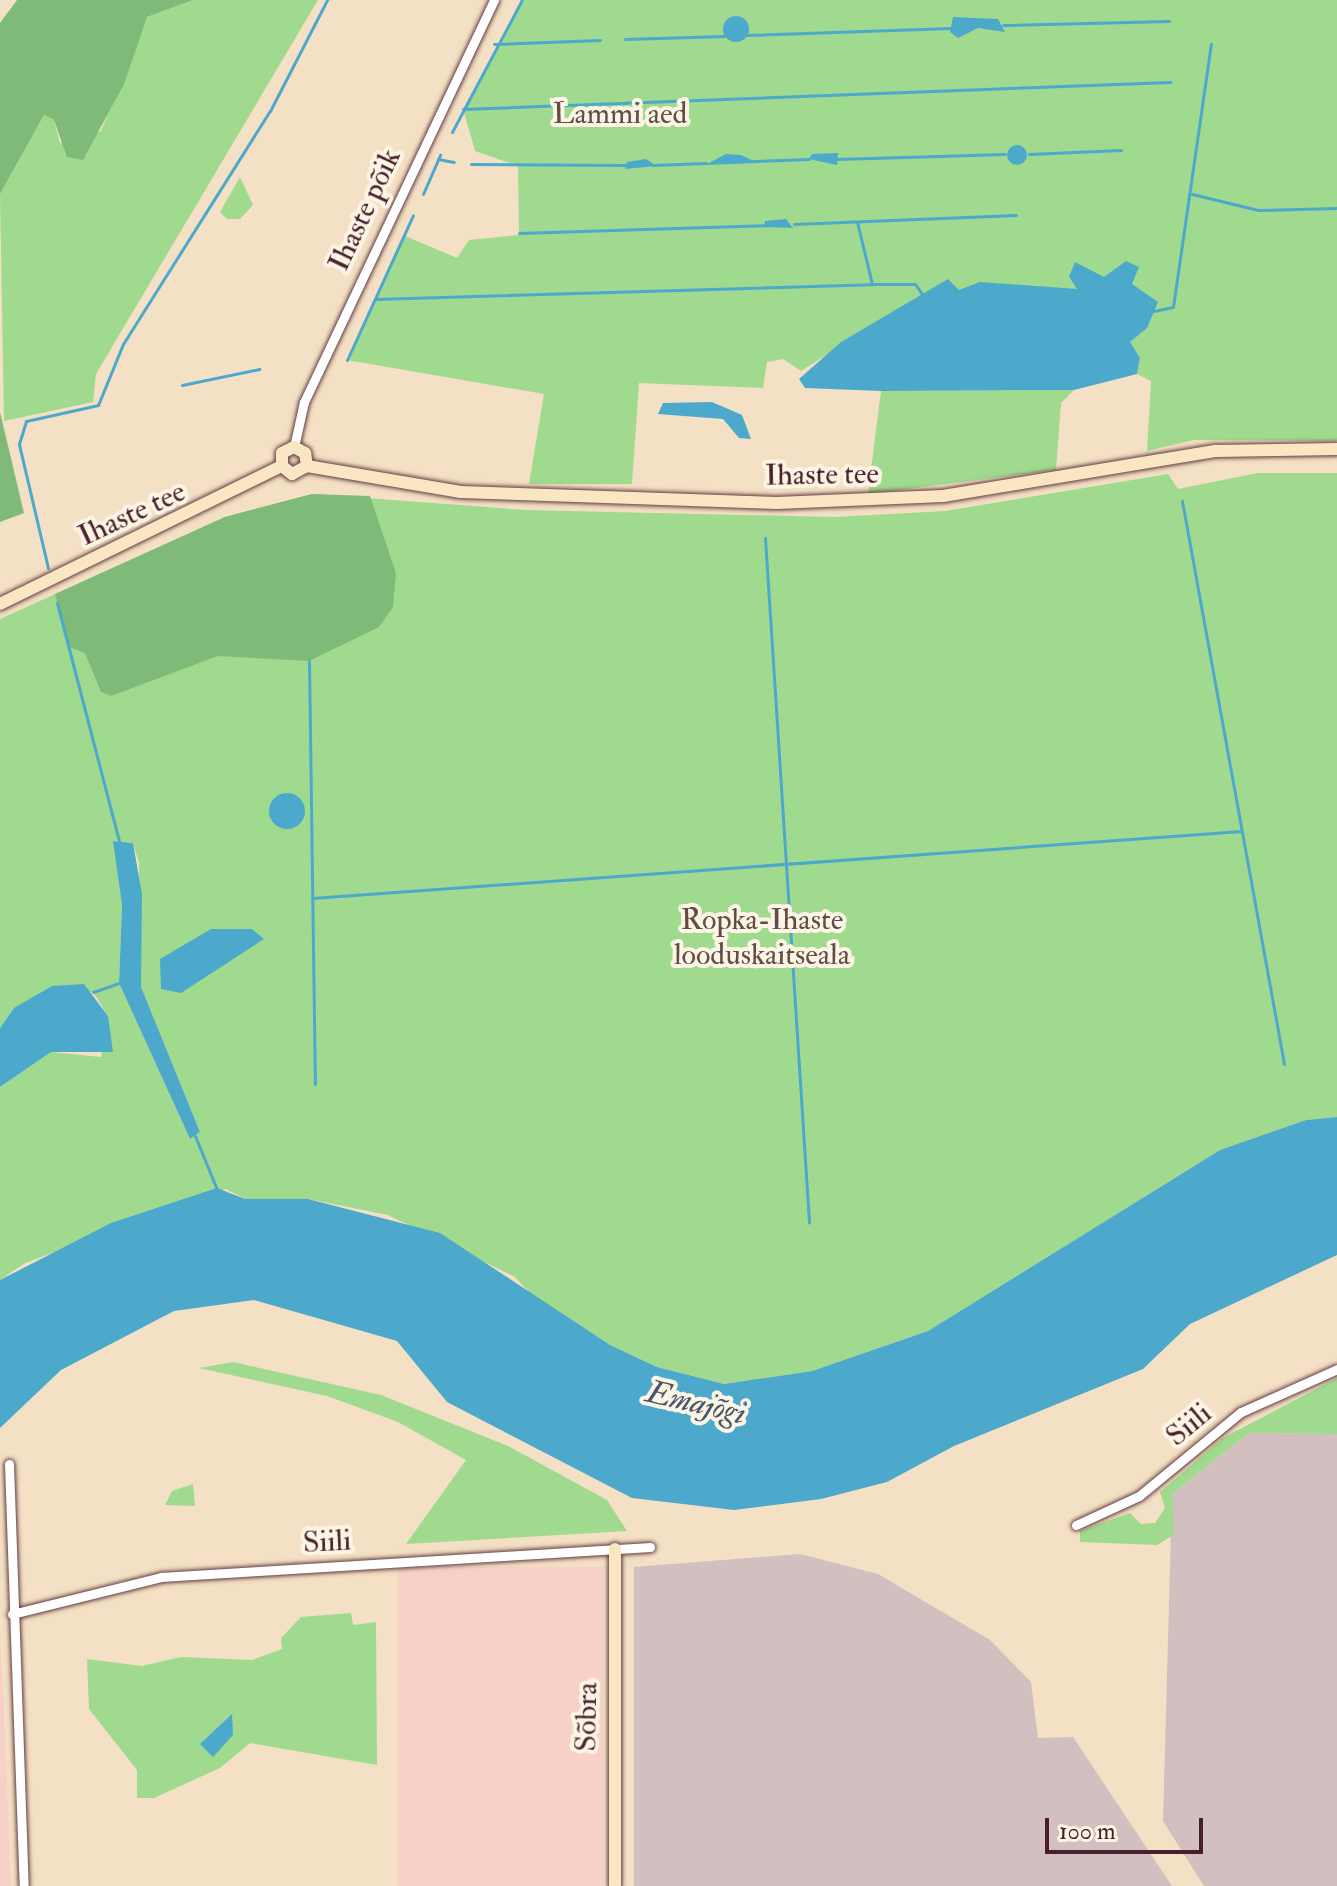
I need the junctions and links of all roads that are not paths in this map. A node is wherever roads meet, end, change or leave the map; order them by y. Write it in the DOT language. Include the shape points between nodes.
graph roads {
  1 [pos="494,0"];
  2 [pos="294,447"];
  3 [pos="1337,449"];
  4 [pos="282,466"];
  5 [pos="307,466"];
  6 [pos="0,604"];
  7 [pos="1337,1369"];
  8 [pos="9,1464"];
  9 [pos="1076,1525"];
  10 [pos="650,1547"];
  11 [pos="615,1549"];
  12 [pos="12,1614"];
  13 [pos="24,1886"];
  14 [pos="615,1886"];
  1 -- 2 [label="street, Ihaste põik" via="304,402"];
  2 -- 4 [label="street" via="282,453"];
  2 -- 5 [label="street" via="305,453"];
  3 -- 5 [label="street, Ihaste tee" via="1216,451 943,496 777,503 461,492"];
  4 -- 5 [label="street" via="292,474"];
  4 -- 6 [label="street, Ihaste tee"];
  7 -- 9 [label="street, Siili" via="1241,1412 1139,1496"];
  8 -- 12 [label="street"];
  10 -- 11 [label="street, Siili"];
  11 -- 12 [label="street, Siili" via="161,1577"];
  11 -- 14 [label="street, Sõbra"];
  12 -- 13 [label="street"];
}
